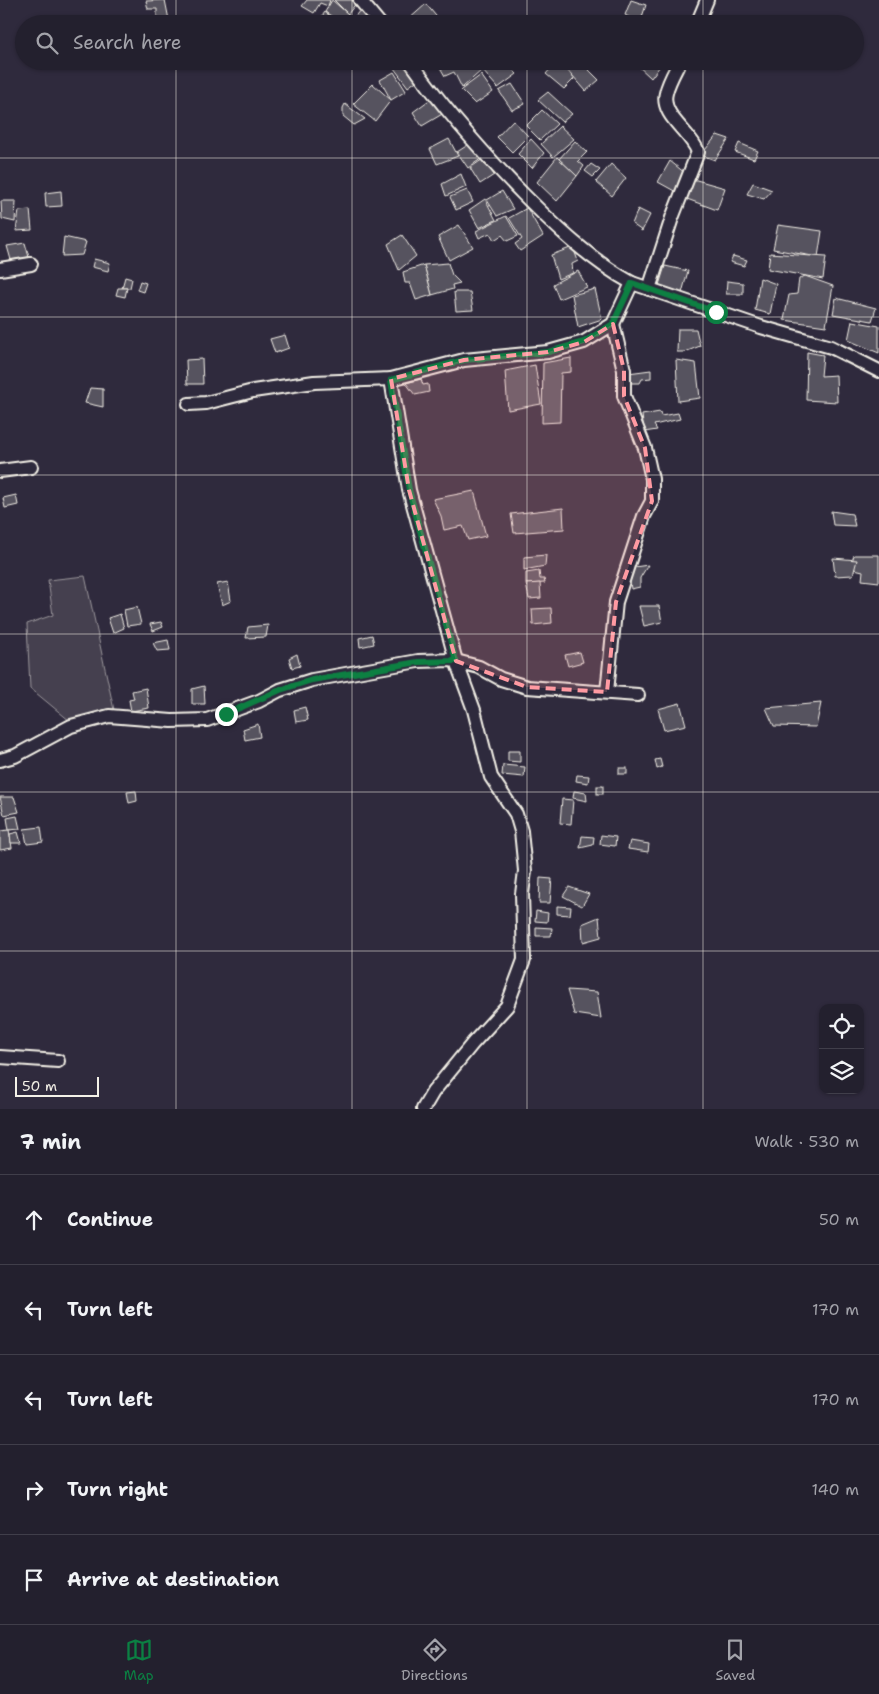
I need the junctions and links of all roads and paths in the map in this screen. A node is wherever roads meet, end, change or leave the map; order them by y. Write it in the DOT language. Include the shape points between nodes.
graph roads {
  1 [pos="360,0"];
  2 [pos="707,0"];
  3 [pos="372,15"];
  4 [pos="701,15"];
  5 [pos="416,70"];
  6 [pos="676,70"];
  7 [pos="31,264"];
  8 [pos="0,268"];
  9 [pos="632,283"];
  10 [pos="648,288"];
  11 [pos="613,324"];
  12 [pos="879,371"];
  13 [pos="391,380"];
  14 [pos="189,404"];
  15 [pos="30,467"];
  16 [pos="0,471"];
  17 [pos="456,661"];
  18 [pos="607,692"];
  19 [pos="638,695"];
  20 [pos="0,760"];
  21 [pos="0,1058"];
  22 [pos="58,1061"];
  23 [pos="423,1109"];
  1 -- 3 [label="street"];
  2 -- 4 [label="street"];
  5 -- 9 [label="street" via="483,154 545,216 581,250"];
  6 -- 10 [label="street" via="666,94 666,105 670,116 694,141 698,152"];
  7 -- 8 [label="street"];
  9 -- 10 [label="street"];
  9 -- 11 [label="street"];
  10 -- 12 [label="street" via="830,347"];
  11 -- 13 [label="street" via="584,342 548,352 464,360"];
  11 -- 18 [label="street" via="624,370 624,396 644,448 652,479 652,501 616,602"];
  13 -- 14 [label="street" via="314,382"];
  13 -- 17 [label="street" via="409,490"];
  15 -- 16 [label="street"];
  17 -- 18 [label="street" via="527,687"];
  17 -- 20 [label="street" via="418,662 312,680 207,720 108,716 71,726 15,756"];
  17 -- 23 [label="street" via="474,710 491,776 516,814 521,831 525,871 522,894 524,960 507,1006 433,1092"];
  18 -- 19 [label="street"];
  21 -- 22 [label="street"];
}
